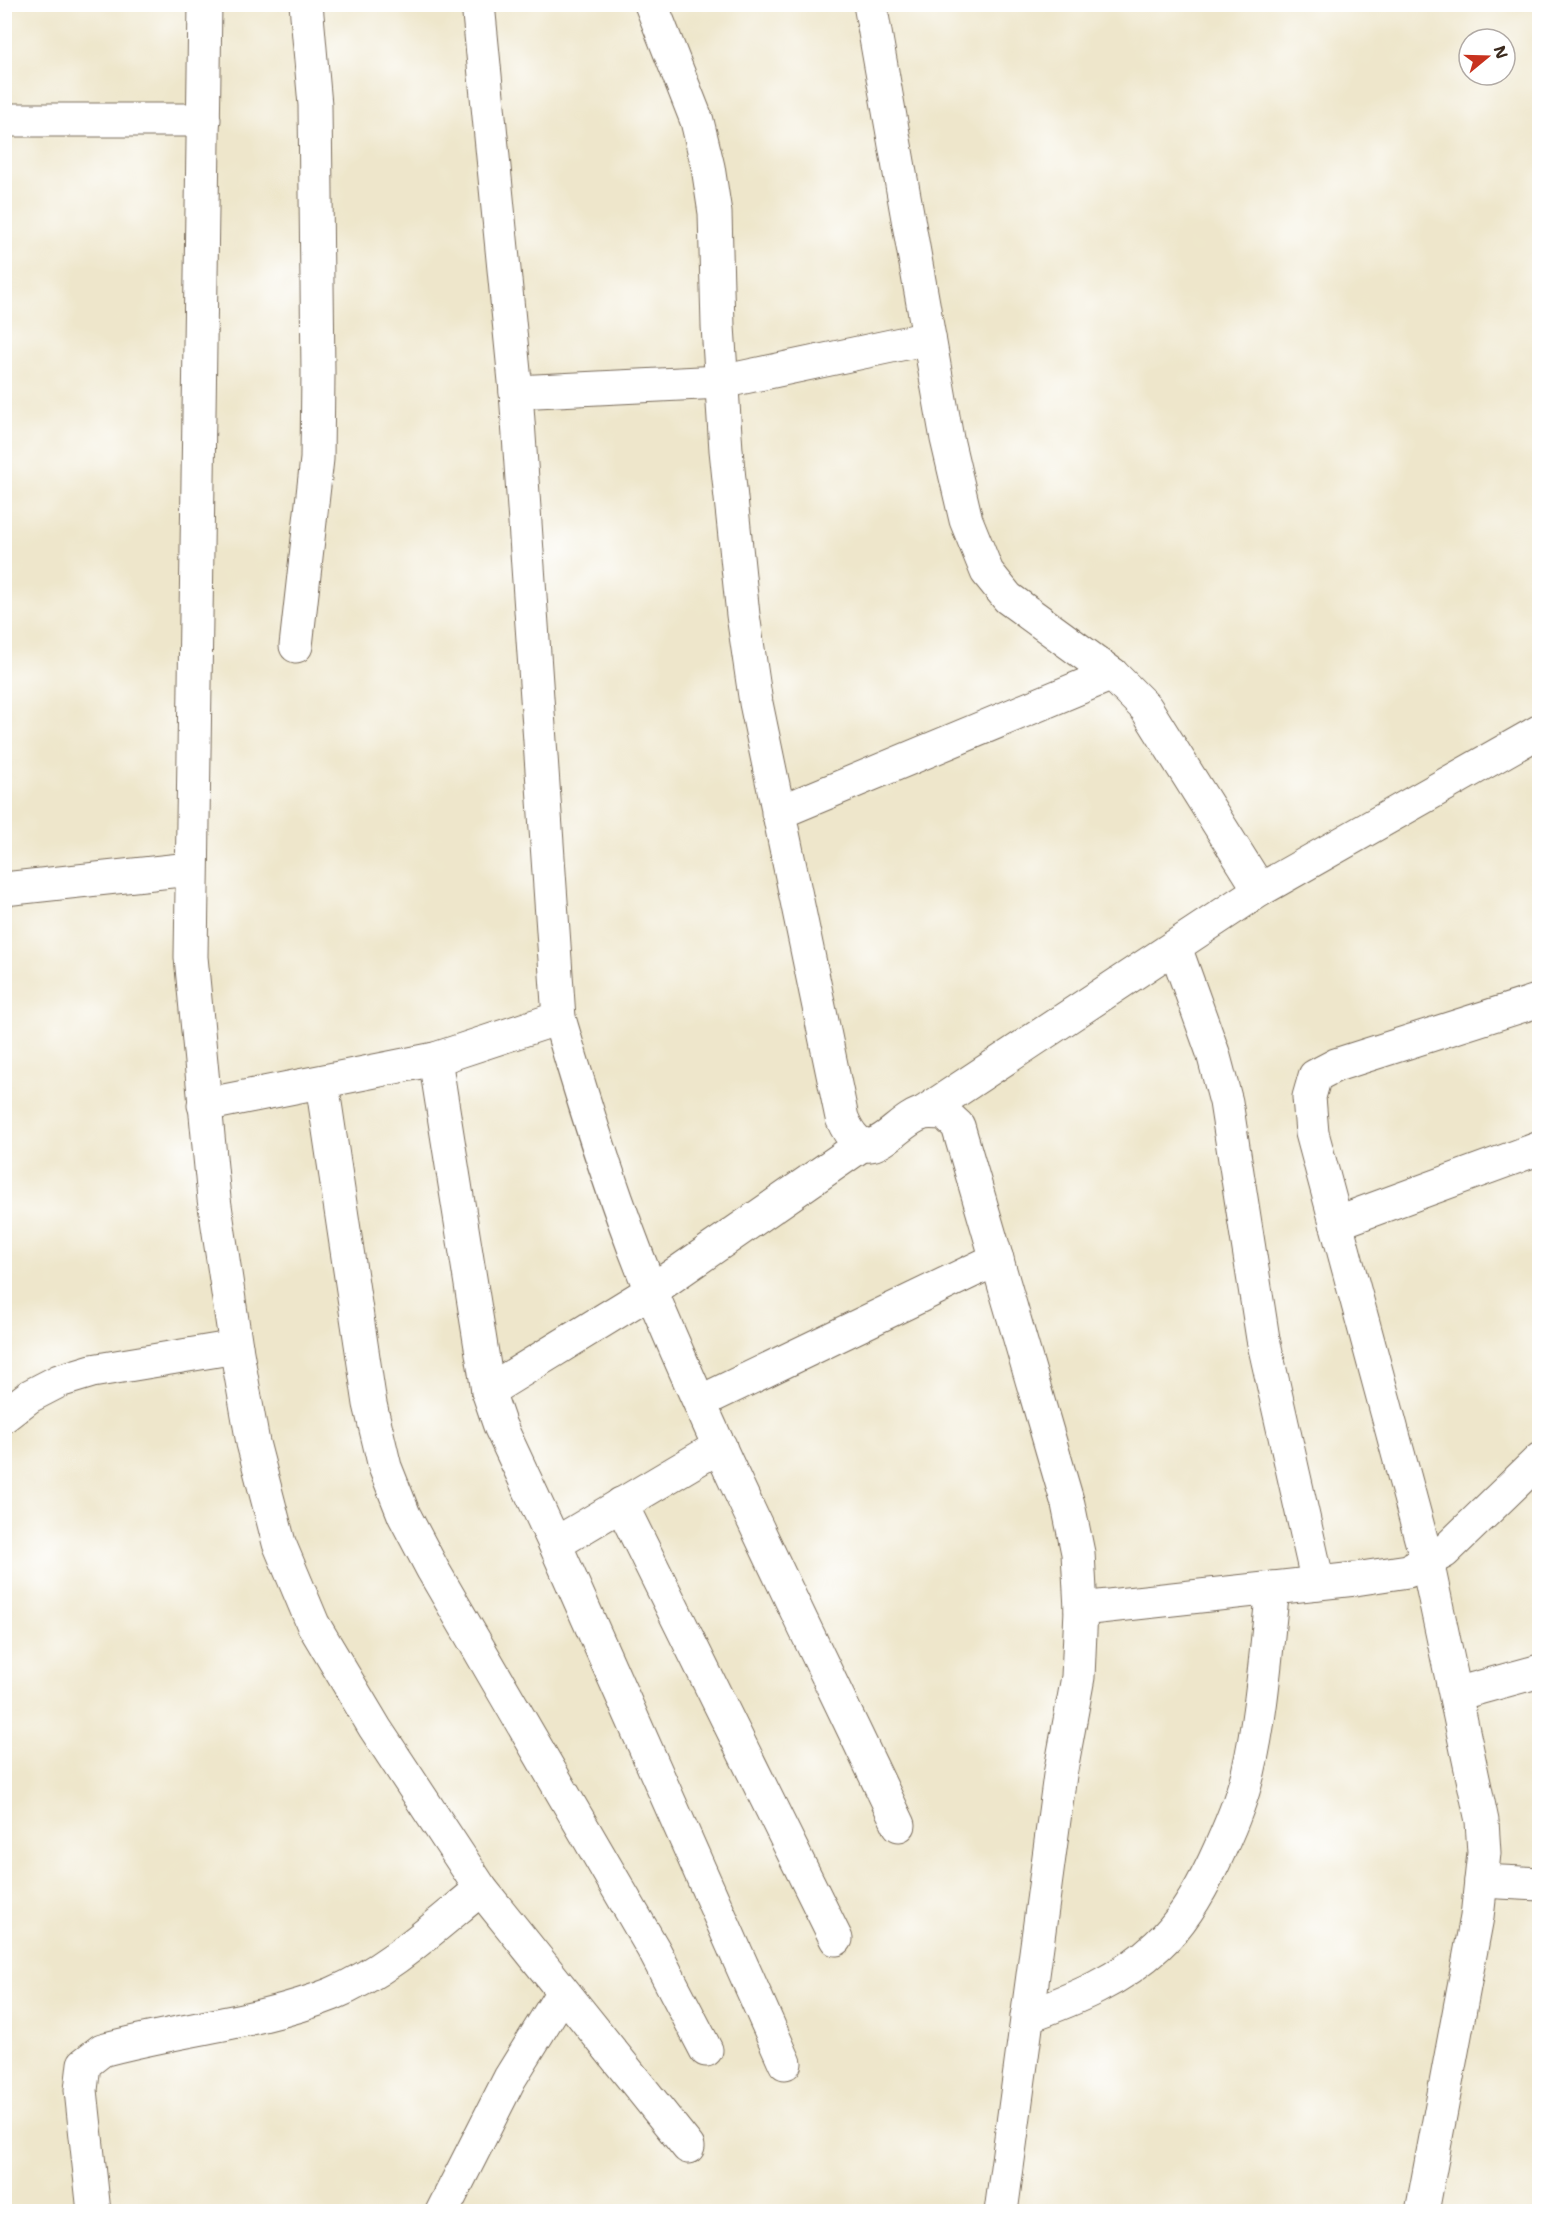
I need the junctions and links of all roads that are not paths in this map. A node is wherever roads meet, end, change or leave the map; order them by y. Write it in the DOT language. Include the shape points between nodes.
graph roads {
  1 [pos="205,4"];
  2 [pos="306,4"];
  3 [pos="478,4"];
  4 [pos="651,4"];
  5 [pos="870,4"];
  6 [pos="4,120"];
  7 [pos="204,120"];
  8 [pos="929,338"];
  9 [pos="721,382"];
  10 [pos="516,392"];
  11 [pos="296,646"];
  12 [pos="1112,675"];
  13 [pos="1539,731"];
  14 [pos="778,813"];
  15 [pos="190,869"];
  16 [pos="4,889"];
  17 [pos="1260,890"];
  18 [pos="1175,947"];
  19 [pos="1539,1000"];
  20 [pos="559,1018"];
  21 [pos="435,1059"];
  22 [pos="322,1083"];
  23 [pos="204,1105"];
  24 [pos="923,1113"];
  25 [pos="863,1144"];
  26 [pos="1539,1148"];
  27 [pos="1336,1223"];
  28 [pos="997,1258"];
  29 [pos="651,1291"];
  30 [pos="236,1347"];
  31 [pos="488,1391"];
  32 [pos="700,1402"];
  33 [pos="4,1416"];
  34 [pos="720,1446"];
  35 [pos="1539,1459"];
  36 [pos="621,1504"];
  37 [pos="555,1544"];
  38 [pos="1427,1561"];
  39 [pos="1318,1583"];
  40 [pos="1273,1588"];
  41 [pos="1081,1609"];
  42 [pos="1539,1671"];
  43 [pos="1456,1695"];
  44 [pos="899,1825"];
  45 [pos="1481,1881"];
  46 [pos="1539,1884"];
  47 [pos="481,1889"];
  48 [pos="836,1939"];
  49 [pos="563,1992"];
  50 [pos="1027,2016"];
  51 [pos="706,2050"];
  52 [pos="785,2063"];
  53 [pos="688,2147"];
  54 [pos="94,2211"];
  55 [pos="442,2211"];
  56 [pos="1001,2211"];
  57 [pos="1422,2211"];
  1 -- 7 [label="street"];
  2 -- 11 [label="street" via="315,105 318,384 313,504"];
  3 -- 10 [label="street"];
  4 -- 9 [label="street" via="697,122 708,167 715,213"];
  5 -- 8 [label="street"];
  6 -- 7 [label="street"];
  7 -- 15 [label="street"];
  8 -- 9 [label="street"];
  8 -- 12 [label="street" via="946,439 966,520 987,572 1008,598"];
  9 -- 10 [label="street"];
  9 -- 14 [label="street" via="743,615"];
  10 -- 20 [label="street"];
  12 -- 14 [label="street"];
  12 -- 17 [label="street" via="1146,708"];
  13 -- 17 [label="street"];
  14 -- 25 [label="street" via="842,1118 850,1136"];
  15 -- 16 [label="street"];
  15 -- 23 [label="street" via="191,957"];
  17 -- 18 [label="street"];
  18 -- 24 [label="street"];
  18 -- 39 [label="street" via="1226,1102 1263,1339"];
  19 -- 27 [label="street" via="1336,1065 1315,1076 1310,1097 1312,1133"];
  20 -- 21 [label="street"];
  20 -- 29 [label="street" via="585,1108"];
  21 -- 22 [label="street"];
  21 -- 31 [label="street"];
  22 -- 23 [label="street"];
  22 -- 51 [label="street" via="370,1404 385,1467 404,1515 656,1952"];
  23 -- 30 [label="street"];
  24 -- 25 [label="street" via="880,1143"];
  24 -- 28 [label="street" via="944,1113 958,1126"];
  25 -- 29 [label="street"];
  26 -- 27 [label="street"];
  27 -- 38 [label="street"];
  28 -- 32 [label="street"];
  28 -- 41 [label="street" via="1068,1504 1078,1553"];
  29 -- 31 [label="street"];
  29 -- 32 [label="street"];
  30 -- 33 [label="street" via="92,1371 59,1381"];
  30 -- 47 [label="street" via="253,1443 279,1543 313,1624 375,1728"];
  31 -- 37 [label="street" via="500,1426"];
  32 -- 34 [label="street"];
  34 -- 36 [label="street"];
  34 -- 44 [label="street"];
  35 -- 38 [label="street" via="1444,1552"];
  36 -- 37 [label="street"];
  36 -- 48 [label="street"];
  37 -- 52 [label="street"];
  38 -- 39 [label="street" via="1408,1571"];
  38 -- 43 [label="street"];
  39 -- 40 [label="street"];
  40 -- 41 [label="street"];
  40 -- 50 [label="street" via="1258,1723 1247,1776 1196,1900 1159,1944 1119,1976 1071,2001"];
  41 -- 50 [label="street" via="1078,1677 1060,1775"];
  42 -- 43 [label="street"];
  43 -- 45 [label="street" via="1482,1821"];
  45 -- 46 [label="street"];
  45 -- 57 [label="street"];
  47 -- 49 [label="street"];
  47 -- 54 [label="street" via="370,1975 333,1994 290,2008 102,2050 84,2064 81,2090"];
  49 -- 53 [label="street"];
  49 -- 55 [label="street" via="510,2078"];
  50 -- 56 [label="street"];
}
